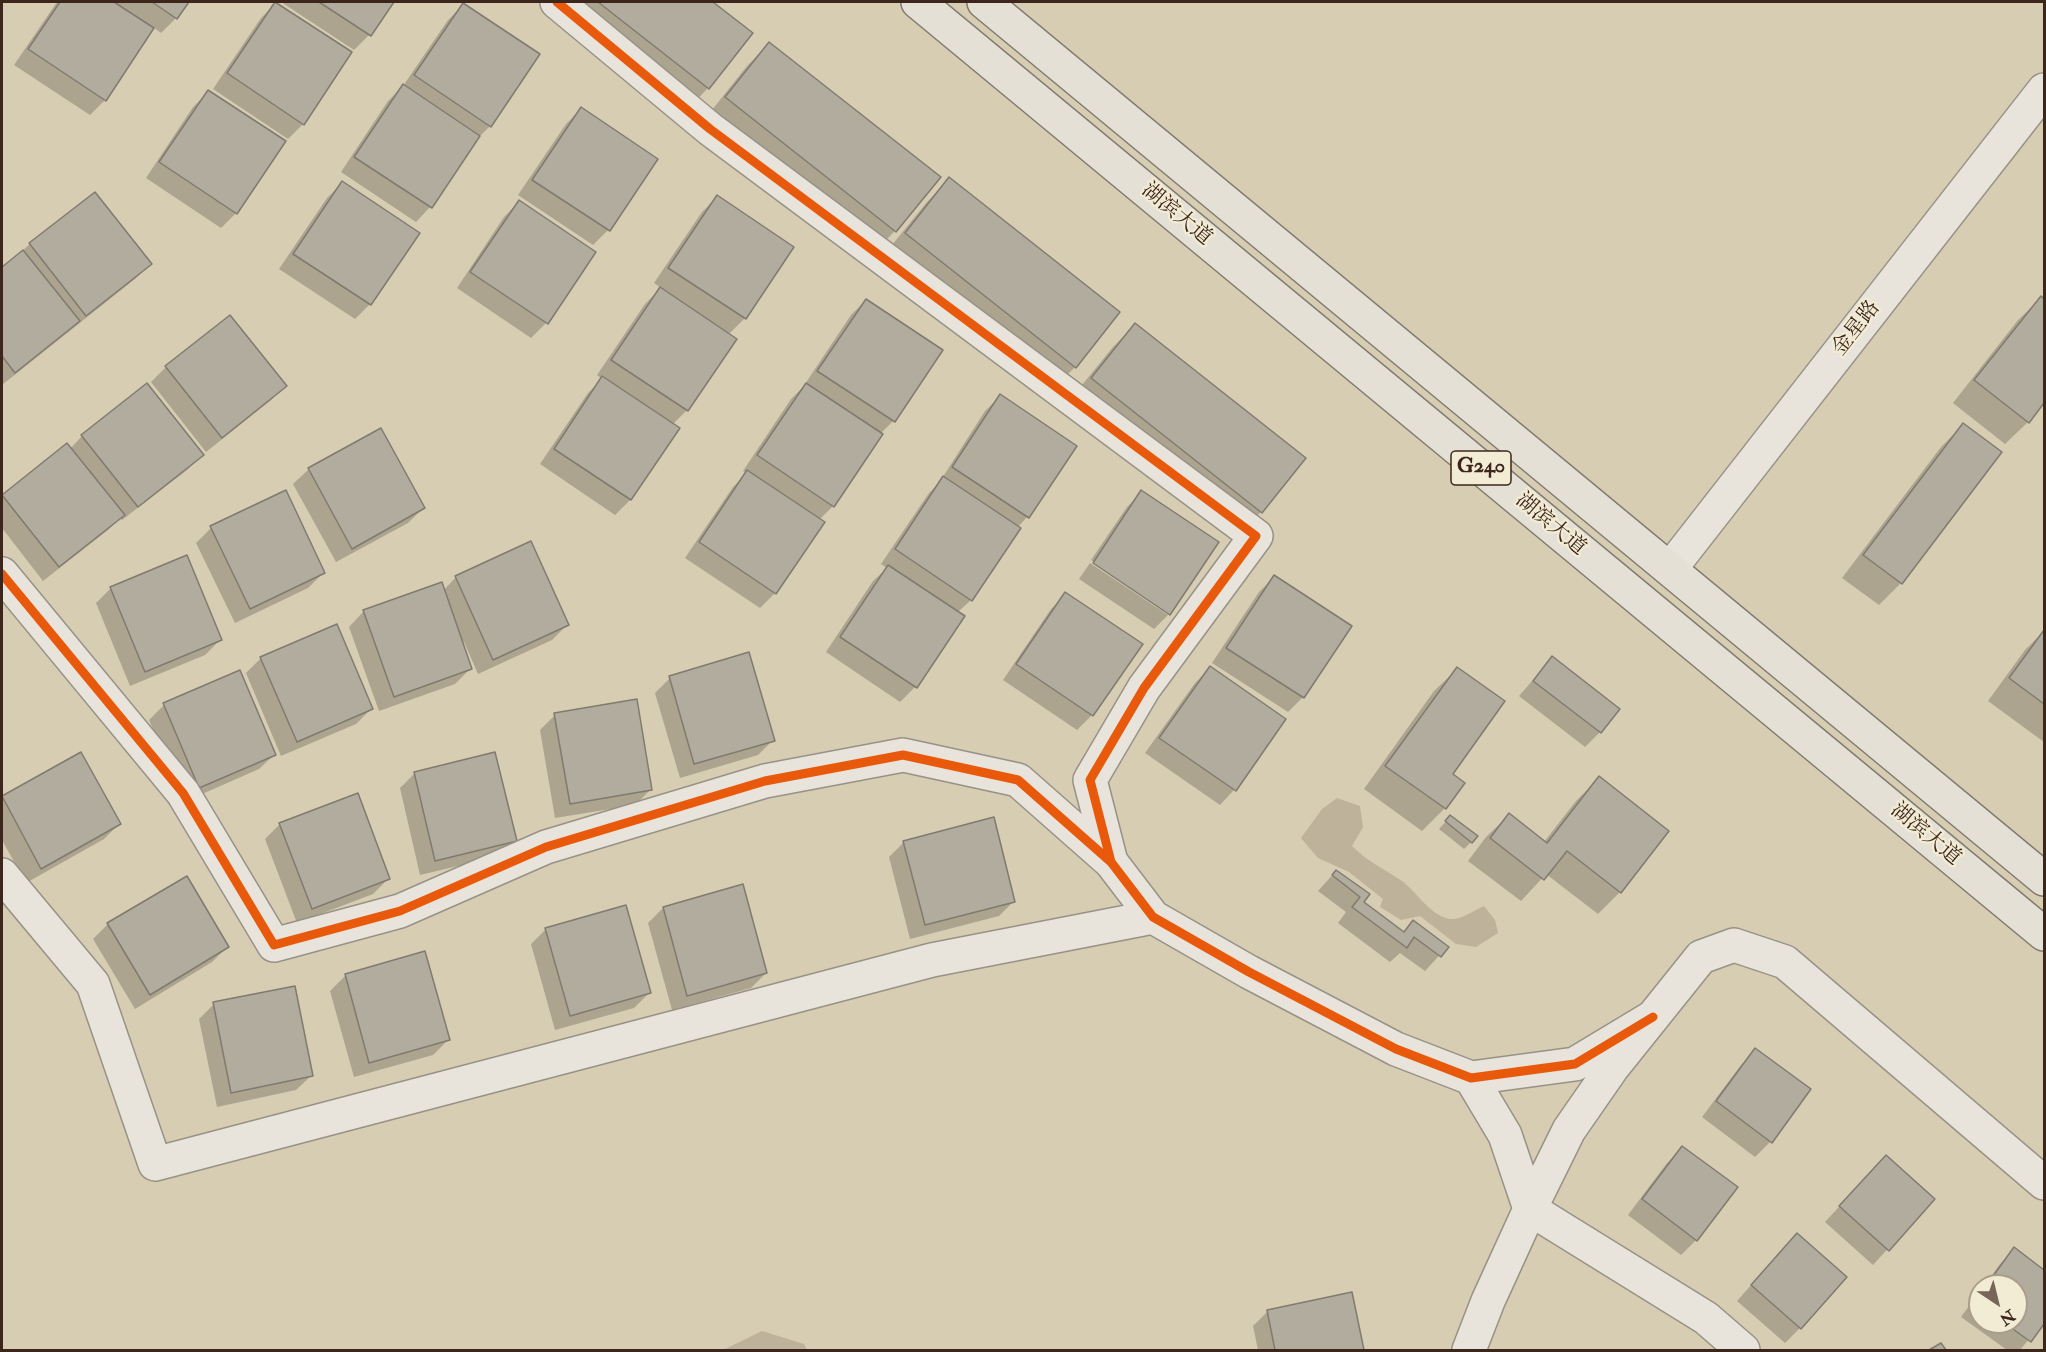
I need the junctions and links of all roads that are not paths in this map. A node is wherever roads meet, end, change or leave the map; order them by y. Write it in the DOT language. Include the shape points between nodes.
graph roads {
  1 [pos="557,2"];
  2 [pos="918,2"];
  3 [pos="984,2"];
  4 [pos="2044,90"];
  5 [pos="1670,569"];
  6 [pos="2,574"];
  7 [pos="1111,862"];
  8 [pos="2,875"];
  9 [pos="2044,879"];
  10 [pos="1154,916"];
  11 [pos="2044,934"];
  12 [pos="1653,1017"];
  13 [pos="1471,1078"];
  14 [pos="2044,1183"];
  15 [pos="1530,1209"];
  16 [pos="1469,1350"];
  17 [pos="1743,1350"];
  1 -- 7 [label="street" via="710,129 1256,536 1144,688 1090,780"];
  2 -- 11 [label="highway, 湖滨大道 / G240"];
  3 -- 5 [label="highway, 湖滨大道 / G240"];
  4 -- 5 [label="street, 金星路"];
  5 -- 9 [label="highway, 湖滨大道 / G240"];
  6 -- 7 [label="street" via="183,793 274,945 400,911 546,847 765,781 903,755 1018,780"];
  7 -- 10 [label="street"];
  8 -- 10 [label="street" via="93,984 155,1164 932,960"];
  10 -- 13 [label="street" via="1249,972 1396,1049"];
  12 -- 13 [label="street" via="1575,1064"];
  12 -- 14 [label="street" via="1701,957 1734,945 1785,962"];
  12 -- 15 [label="street" via="1569,1130"];
  13 -- 15 [label="street" via="1505,1135"];
  15 -- 16 [label="street"];
  15 -- 17 [label="street" via="1706,1318"];
}
